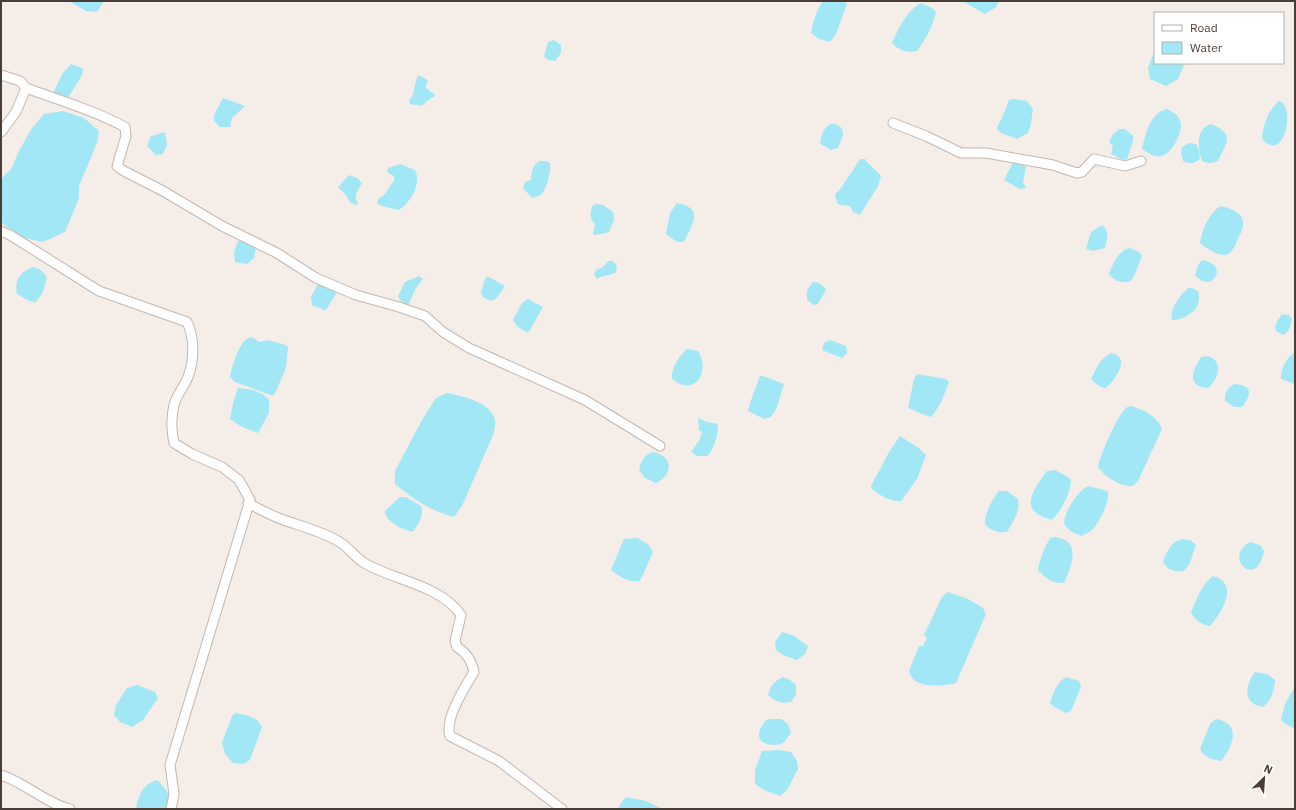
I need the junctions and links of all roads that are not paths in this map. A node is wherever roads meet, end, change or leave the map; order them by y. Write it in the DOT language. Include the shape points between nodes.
graph roads {
  1 [pos="1,75"];
  2 [pos="26,88"];
  3 [pos="893,123"];
  4 [pos="1,132"];
  5 [pos="1141,161"];
  6 [pos="1,231"];
  7 [pos="660,446"];
  8 [pos="248,503"];
  9 [pos="1,775"];
  10 [pos="70,809"];
  11 [pos="171,809"];
  12 [pos="562,809"];
  1 -- 2 [label="street" via="20,81"];
  2 -- 4 [label="street" via="16,112"];
  2 -- 7 [label="street" via="82,107 125,127 126,136 117,166 122,170 222,226 277,252 316,278 356,295 425,316 443,332 469,348 585,400"];
  3 -- 5 [label="street" via="961,153 986,153 1053,165 1077,173 1082,172 1094,159 1125,166"];
  6 -- 8 [label="street" via="98,291 187,322 191,331 192,358 188,377 174,404 171,428 174,443 222,467 239,480 250,500"];
  8 -- 11 [label="street" via="170,764 174,794"];
  8 -- 12 [label="street" via="339,542 366,564 421,586 442,597 457,609 461,615 455,641 472,664 474,672 457,700 449,725 450,736 499,762"];
  9 -- 10 [label="street" via="12,778 59,806"];
}
